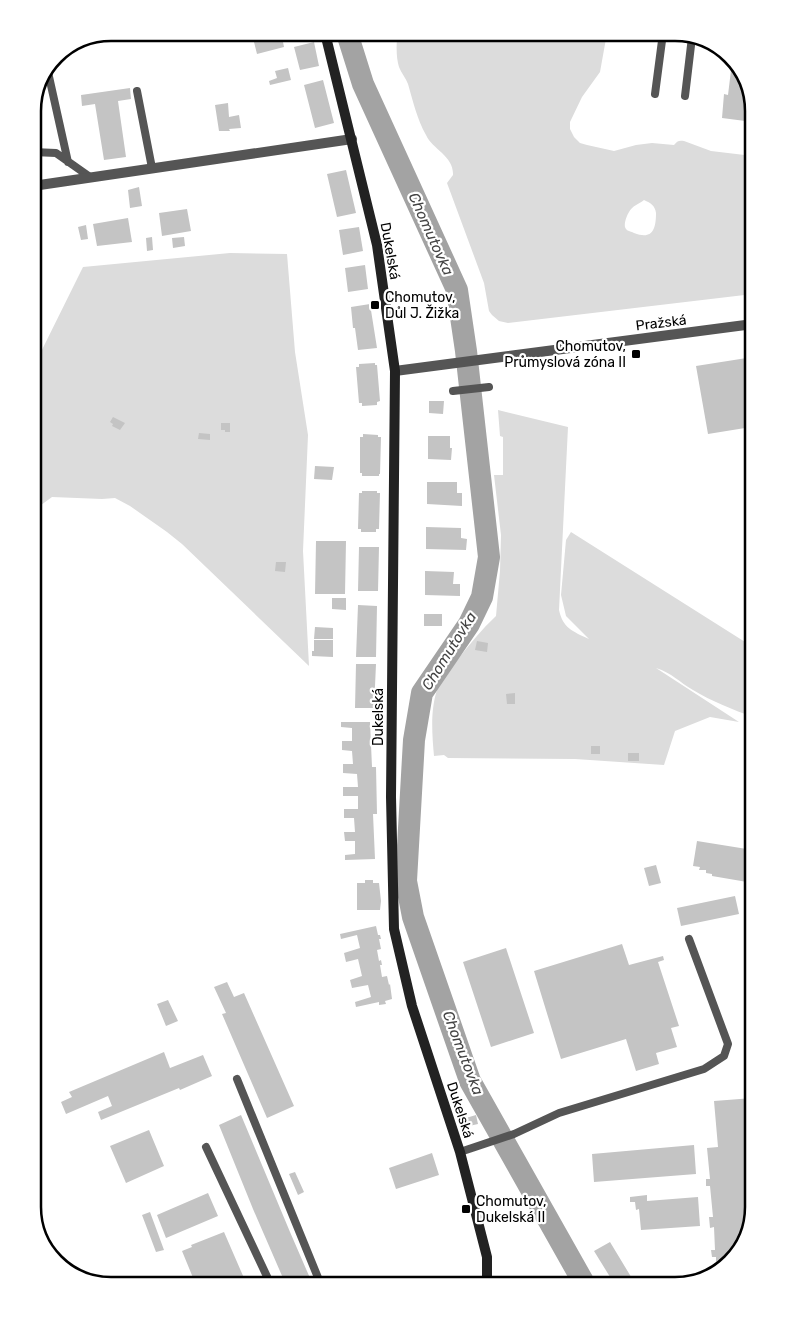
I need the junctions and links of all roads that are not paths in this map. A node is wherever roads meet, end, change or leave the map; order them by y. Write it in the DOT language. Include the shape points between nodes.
graph roads {
  1 [pos="327,41"];
  2 [pos="662,41"];
  3 [pos="691,44"];
  4 [pos="50,79"];
  5 [pos="137,90"];
  6 [pos="655,94"];
  7 [pos="685,96"];
  8 [pos="352,139"];
  9 [pos="41,152"];
  10 [pos="68,162"];
  11 [pos="152,168"];
  12 [pos="90,178"];
  13 [pos="41,185"];
  14 [pos="745,325"];
  15 [pos="394,371"];
  16 [pos="490,387"];
  17 [pos="453,391"];
  18 [pos="689,939"];
  19 [pos="237,1079"];
  20 [pos="206,1147"];
  21 [pos="460,1152"];
  22 [pos="267,1277"];
  23 [pos="318,1277"];
  24 [pos="487,1277"];
  1 -- 8 [label="street, Dukelská"];
  2 -- 6 [label="lane"];
  3 -- 7 [label="lane"];
  4 -- 10 [label="lane"];
  5 -- 11 [label="lane"];
  8 -- 11 [label="street"];
  8 -- 15 [label="street, Dukelská" via="377,245"];
  9 -- 10 [label="lane" via="56,153"];
  10 -- 12 [label="lane"];
  11 -- 12 [label="street"];
  12 -- 13 [label="street"];
  14 -- 15 [label="street, Pražská"];
  15 -- 21 [label="street, Dukelská" via="391,797 394,929 412,1006"];
  16 -- 17 [label="lane"];
  18 -- 21 [label="lane" via="728,1044 724,1056 704,1069 559,1113 514,1134"];
  19 -- 23 [label="lane"];
  20 -- 22 [label="lane"];
  21 -- 24 [label="street, Dukelská" via="487,1257"];
}
